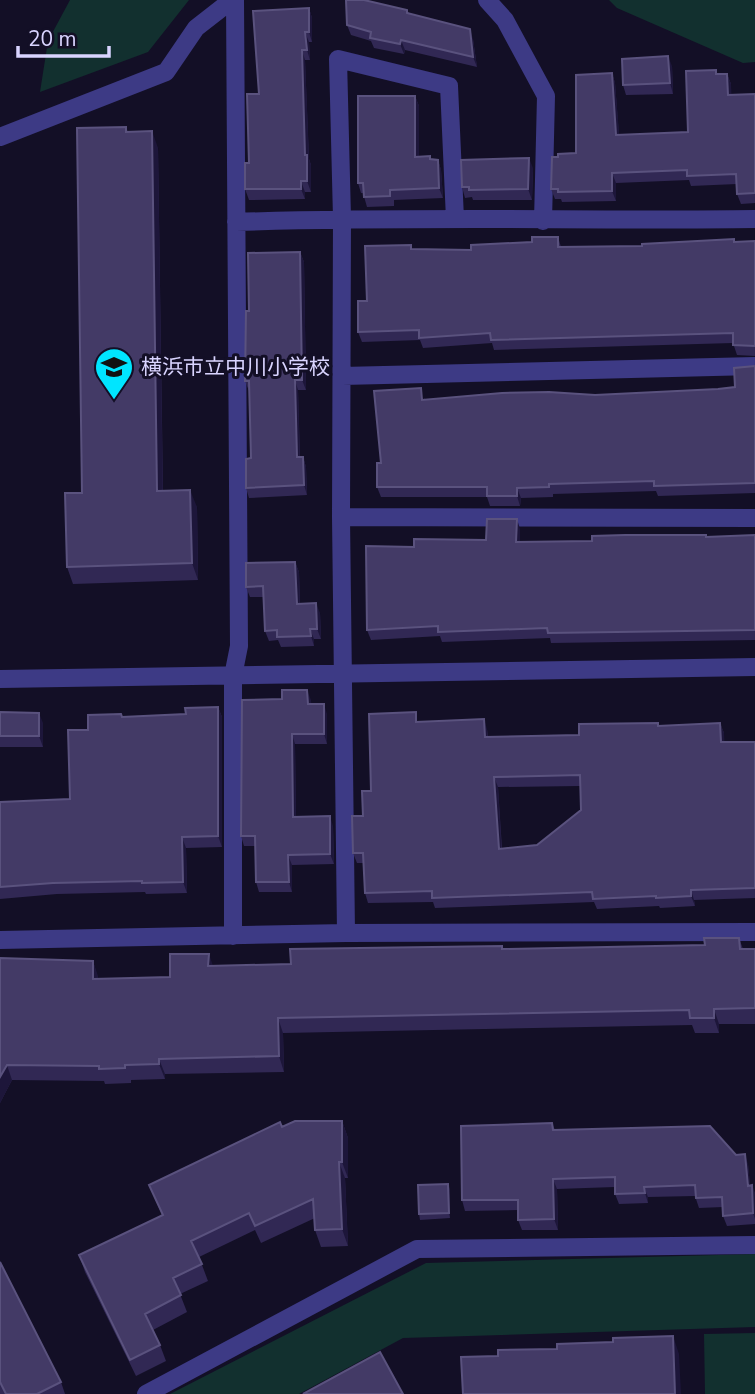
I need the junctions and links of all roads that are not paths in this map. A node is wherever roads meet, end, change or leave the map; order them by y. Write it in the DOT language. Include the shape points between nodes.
graph roads {
  1 [pos="234,0"];
  2 [pos="487,0"];
  3 [pos="0,137"];
  4 [pos="342,218"];
  5 [pos="455,219"];
  6 [pos="755,219"];
  7 [pos="543,221"];
  8 [pos="236,222"];
  9 [pos="755,366"];
  10 [pos="342,376"];
  11 [pos="341,517"];
  12 [pos="755,518"];
  13 [pos="755,667"];
  14 [pos="343,673"];
  15 [pos="233,676"];
  16 [pos="0,679"];
  17 [pos="755,932"];
  18 [pos="346,933"];
  19 [pos="233,936"];
  20 [pos="0,940"];
  21 [pos="755,1245"];
  22 [pos="146,1394"];
  1 -- 3 [label="street" via="196,28 166,72"];
  1 -- 8 [label="street"];
  2 -- 7 [label="street" via="505,20 545,96"];
  4 -- 5 [label="street"];
  4 -- 5 [label="street" via="338,59 449,86"];
  4 -- 8 [label="street"];
  4 -- 10 [label="street"];
  5 -- 7 [label="street"];
  6 -- 7 [label="street"];
  8 -- 15 [label="street" via="239,646"];
  9 -- 10 [label="street"];
  10 -- 11 [label="street"];
  11 -- 12 [label="street"];
  11 -- 14 [label="street"];
  13 -- 14 [label="street"];
  14 -- 15 [label="street"];
  14 -- 18 [label="street"];
  15 -- 16 [label="street"];
  15 -- 19 [label="street"];
  17 -- 18 [label="street"];
  18 -- 19 [label="street"];
  19 -- 20 [label="street"];
  21 -- 22 [label="street" via="417,1249"];
}
